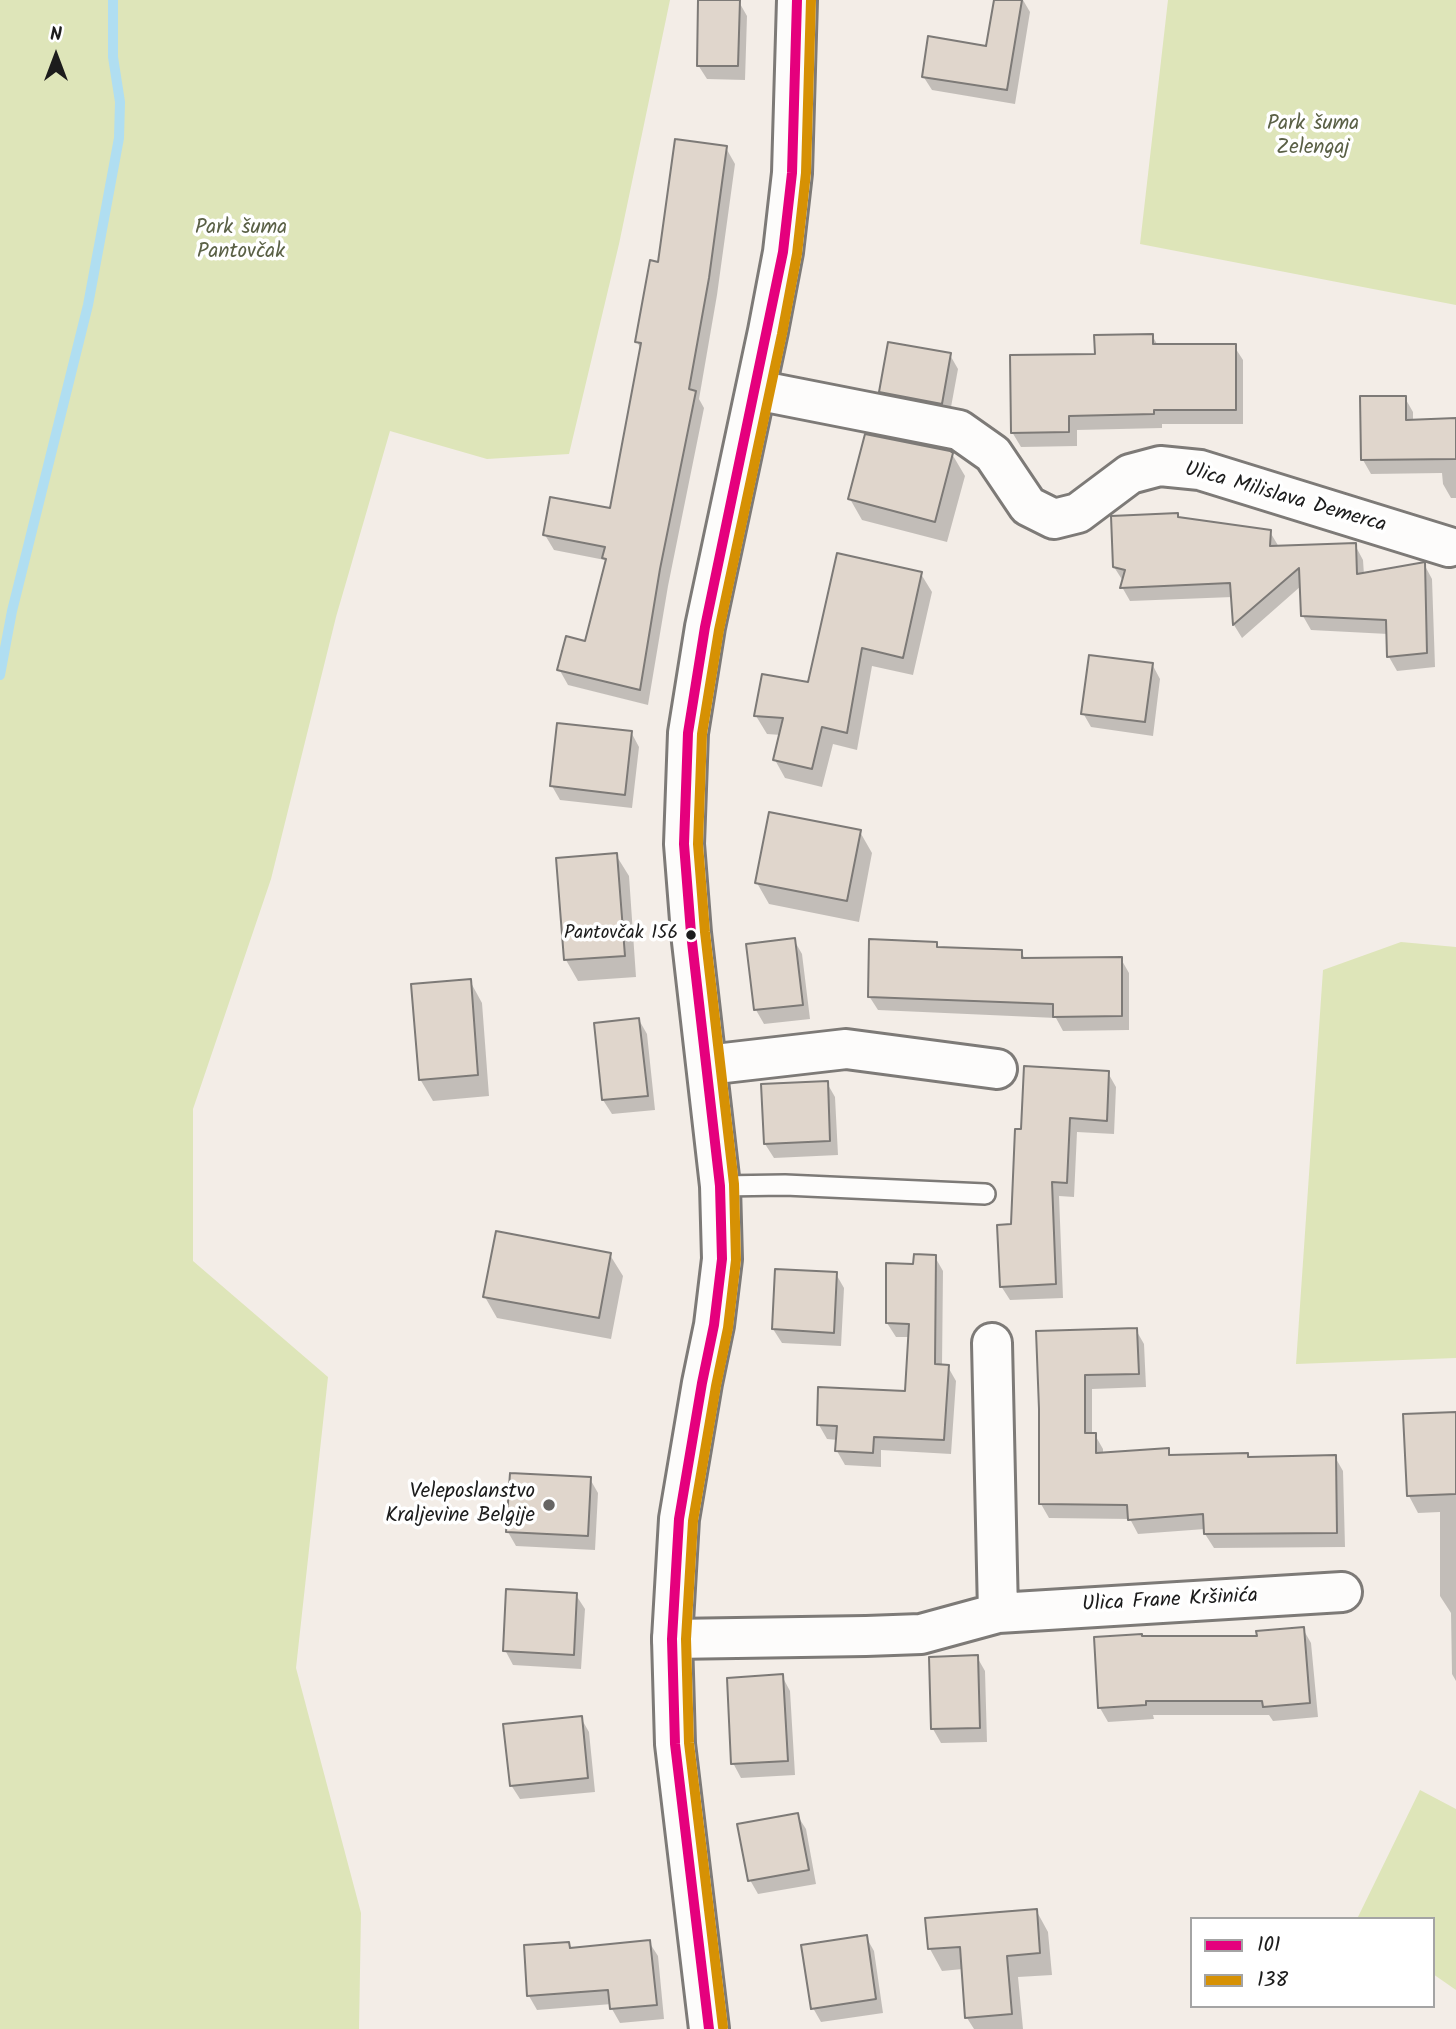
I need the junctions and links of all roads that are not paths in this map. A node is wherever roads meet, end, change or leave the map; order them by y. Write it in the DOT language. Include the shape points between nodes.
graph roads {
  1 [pos="797,0"];
  2 [pos="756,390"];
  3 [pos="1450,547"];
  4 [pos="707,1065"];
  5 [pos="996,1069"];
  6 [pos="720,1186"];
  7 [pos="985,1194"];
  8 [pos="992,1343"];
  9 [pos="1342,1592"];
  10 [pos="998,1613"];
  11 [pos="672,1639"];
  12 [pos="709,2029"];
  1 -- 2 [label="main road" via="792,173 783,252"];
  2 -- 3 [label="main road, Ulica Milislava Demerca" via="959,430 993,454 1028,506 1054,519 1078,513 1130,474 1160,466 1200,470"];
  2 -- 4 [label="main road" via="705,627 688,733 684,844"];
  4 -- 5 [label="main road" via="846,1049"];
  4 -- 6 [label="main road"];
  6 -- 7 [label="lane"];
  6 -- 11 [label="main road" via="722,1259 679,1519"];
  8 -- 10 [label="main road"];
  9 -- 10 [label="main road, Ulica Frane Kršinića"];
  10 -- 11 [label="main road, Ulica Frane Kršinića" via="921,1634"];
  11 -- 12 [label="main road" via="674,1744"];
}
